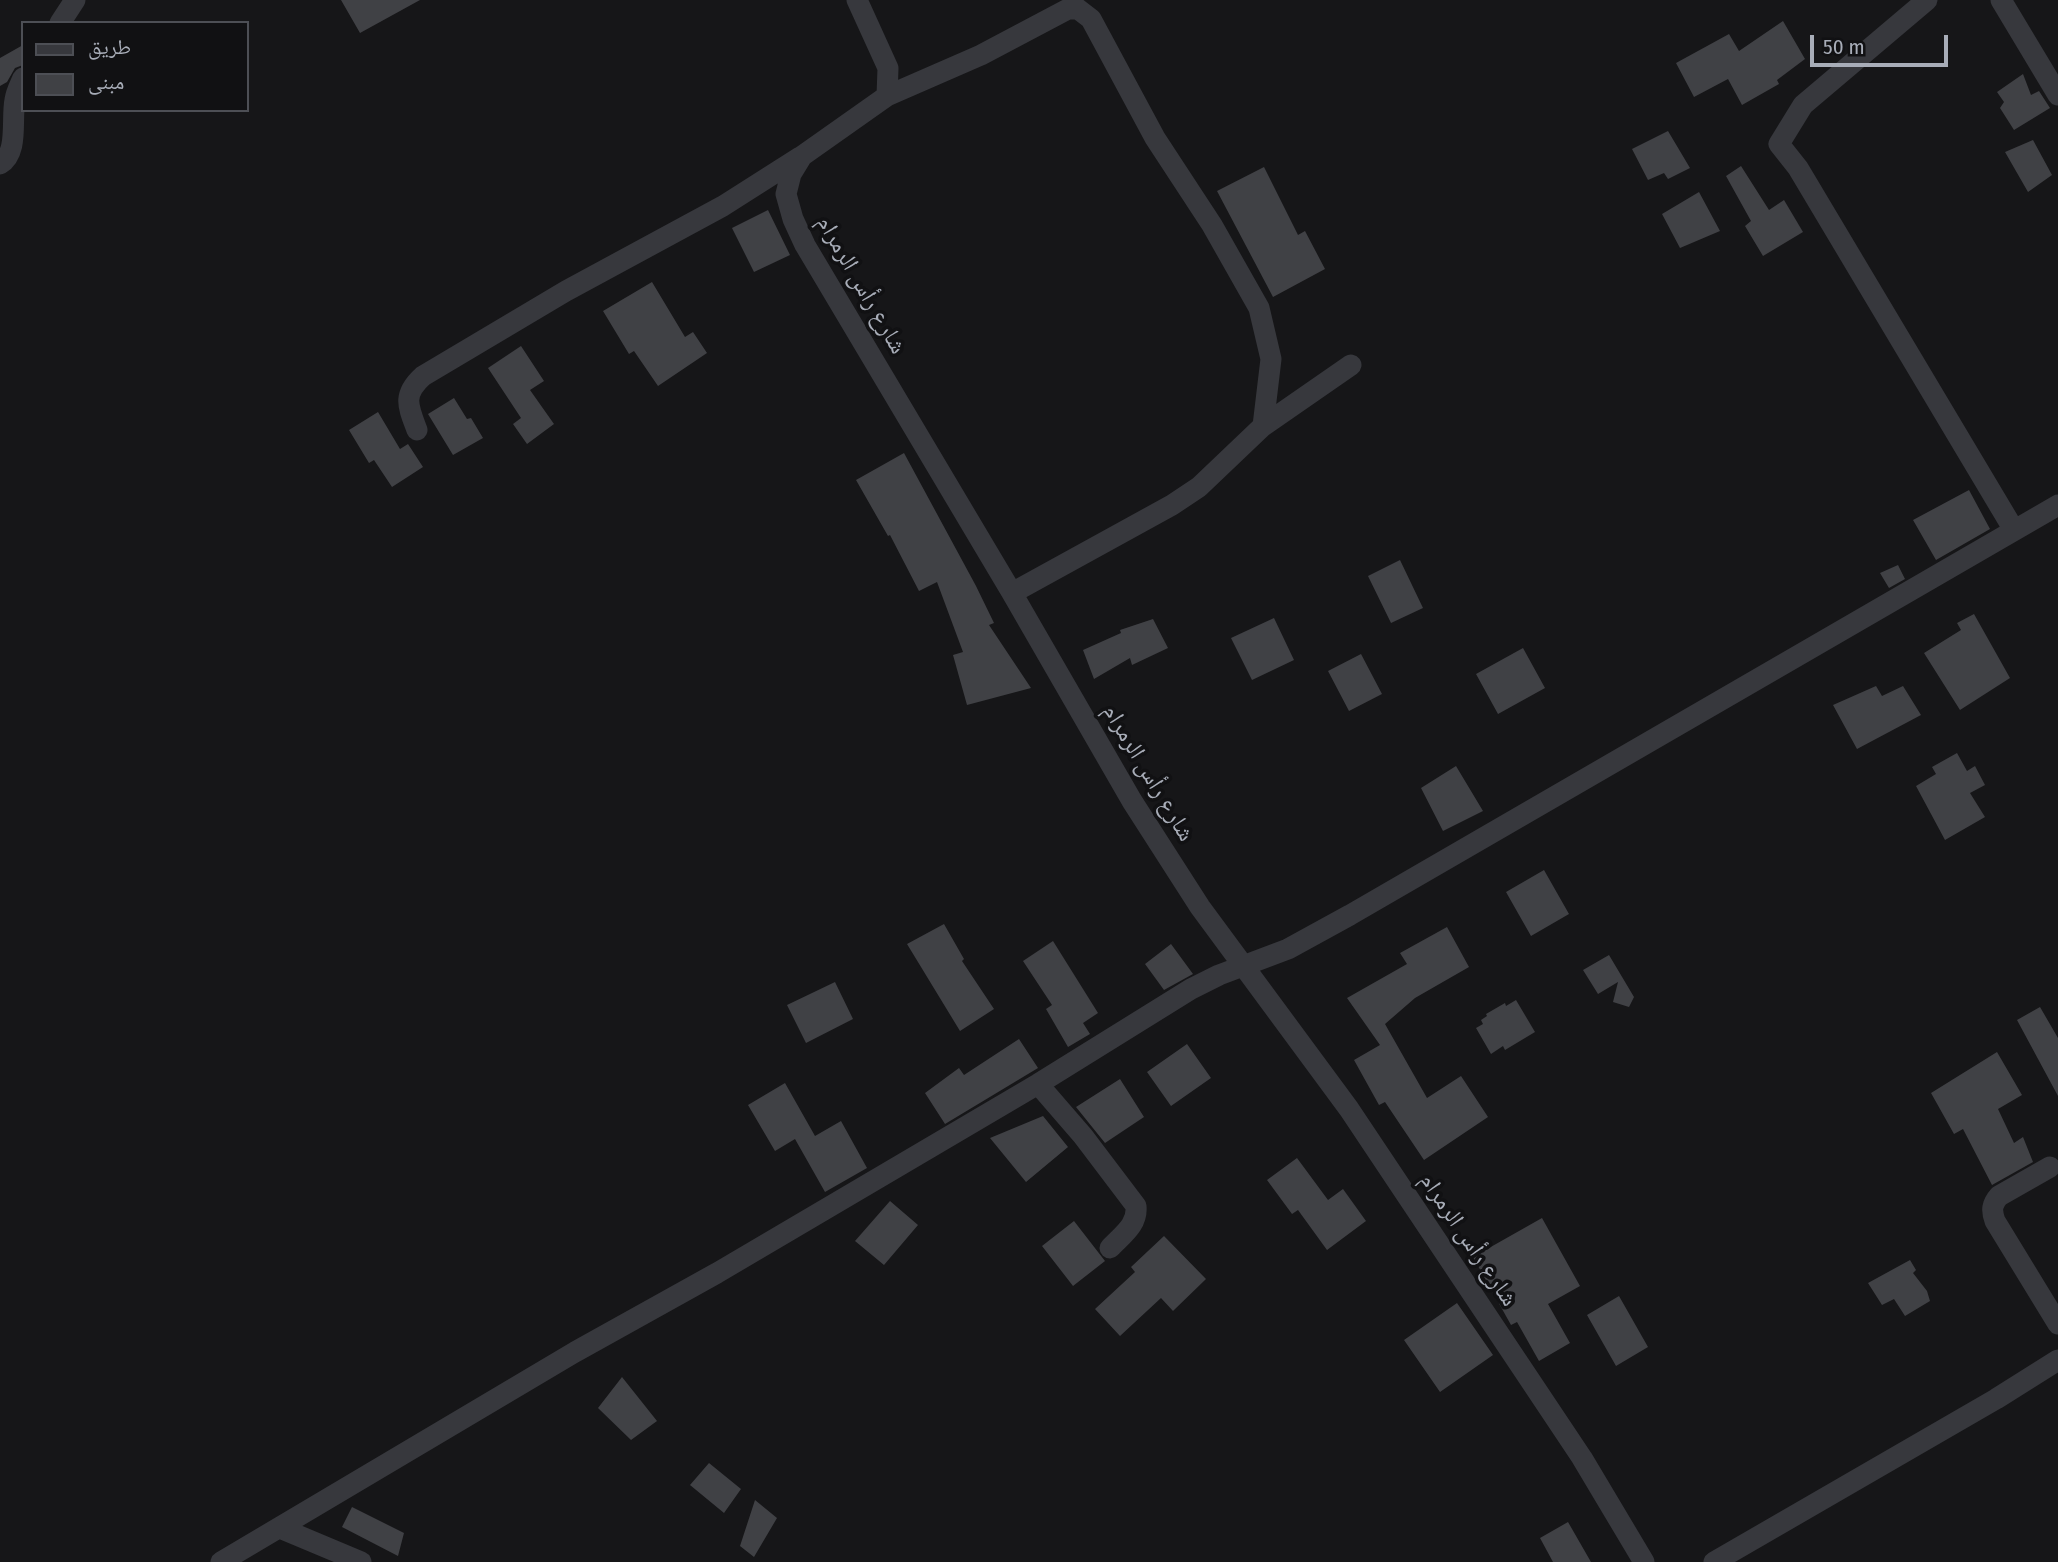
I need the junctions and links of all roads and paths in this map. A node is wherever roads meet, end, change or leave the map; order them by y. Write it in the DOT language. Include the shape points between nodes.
graph roads {
  1 [pos="75,0"];
  2 [pos="857,0"];
  3 [pos="1927,0"];
  4 [pos="2001,0"];
  5 [pos="61,21"];
  6 [pos="21,83"];
  7 [pos="2058,95"];
  8 [pos="887,96"];
  9 [pos="802,156"];
  10 [pos="0,164"];
  11 [pos="1351,365"];
  12 [pos="1263,426"];
  13 [pos="417,430"];
  14 [pos="2058,505"];
  15 [pos="2014,530"];
  16 [pos="1012,593"];
  17 [pos="1244,965"];
  18 [pos="1038,1084"];
  19 [pos="2050,1167"];
  20 [pos="1110,1248"];
  21 [pos="2058,1324"];
  22 [pos="2058,1360"];
  23 [pos="280,1528"];
  24 [pos="221,1562"];
  25 [pos="361,1562"];
  26 [pos="1644,1562"];
  27 [pos="1714,1562"];
  1 -- 5 [label="street"];
  2 -- 8 [label="street" via="888,68"];
  3 -- 15 [label="street" via="1803,105 1779,144 1798,167"];
  4 -- 7 [label="street"];
  6 -- 10 [label="street" via="15,99 11,150"];
  8 -- 9 [label="street"];
  8 -- 12 [label="street" via="981,55 1068,9 1078,9 1091,19 1155,138 1259,308 1271,359"];
  9 -- 13 [label="street" via="723,206 423,376 411,386 408,396"];
  9 -- 16 [label="street, شارع رأس الرمرام" via="786,194 805,245"];
  11 -- 12 [label="street"];
  12 -- 16 [label="street" via="1199,487 1172,505"];
  14 -- 15 [label="street"];
  15 -- 17 [label="street" via="1350,915 1287,949"];
  16 -- 17 [label="street, شارع رأس الرمرام" via="1132,801 1200,907"];
  17 -- 18 [label="street" via="1191,989"];
  17 -- 26 [label="street, شارع رأس الرمرام" via="1349,1109 1582,1458"];
  18 -- 20 [label="street" via="1136,1206 1133,1224"];
  18 -- 23 [label="street"];
  19 -- 21 [label="street" via="1999,1196 1992,1212"];
  22 -- 27 [label="street"];
  23 -- 24 [label="street"];
  23 -- 25 [label="street"];
}
